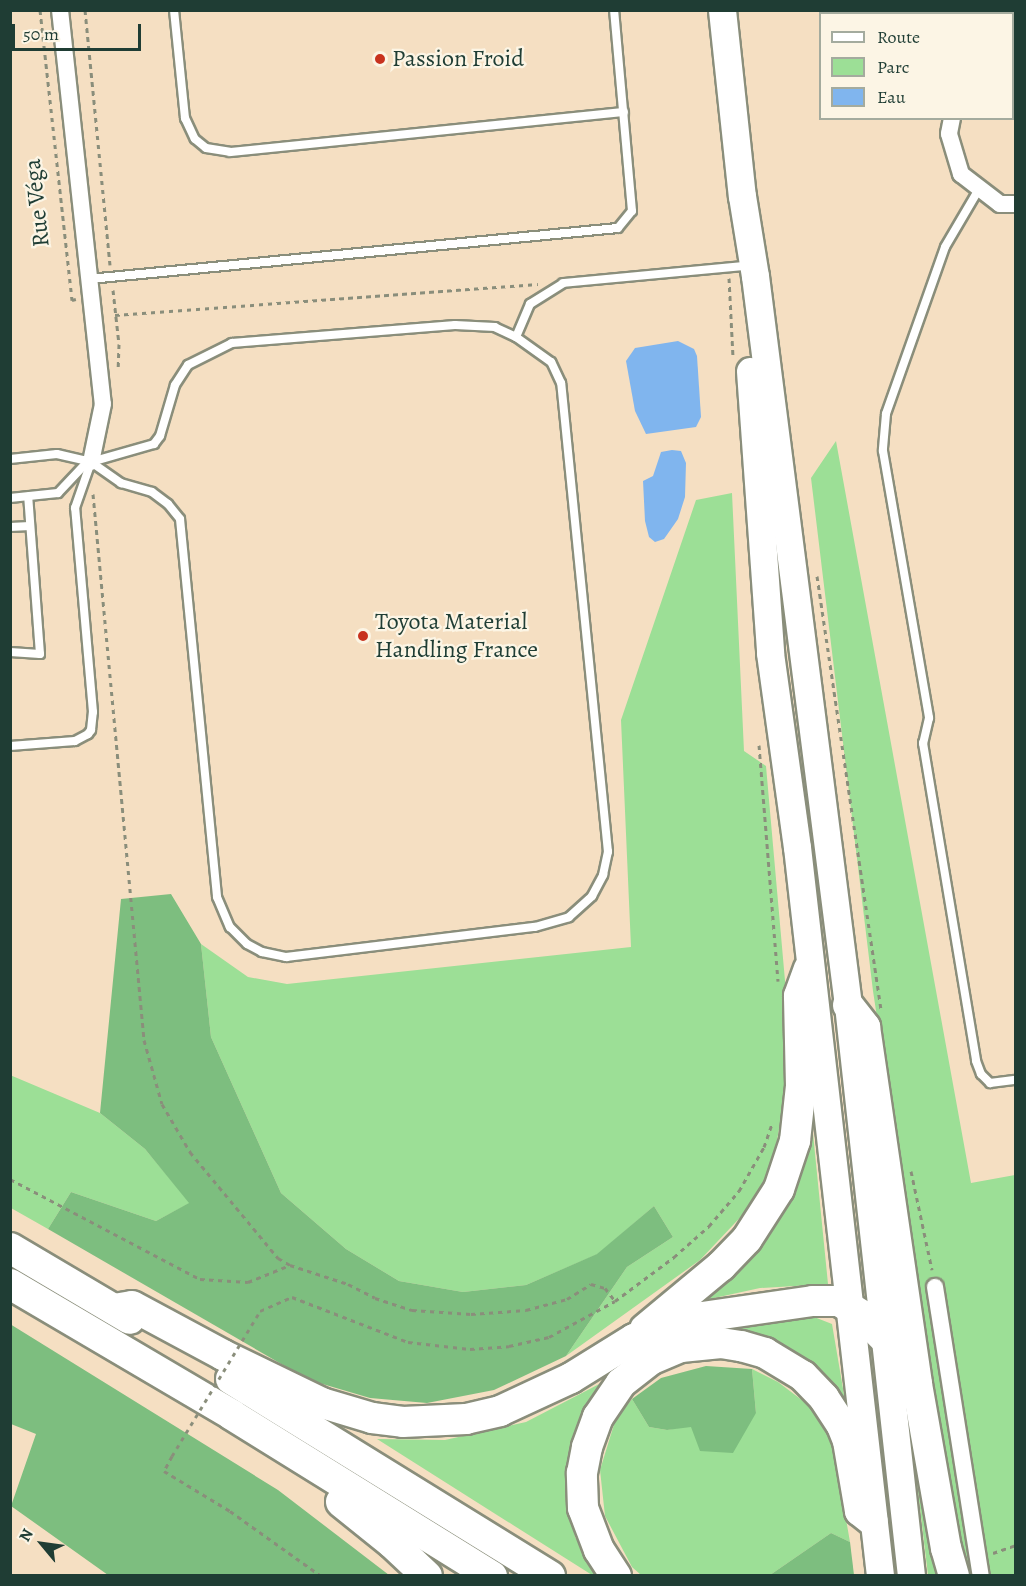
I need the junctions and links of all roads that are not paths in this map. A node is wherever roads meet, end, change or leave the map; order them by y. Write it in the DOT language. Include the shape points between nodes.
graph roads {
  1 [pos="60,10"];
  2 [pos="174,10"];
  3 [pos="614,10"];
  4 [pos="722,10"];
  5 [pos="624,112"];
  6 [pos="952,120"];
  7 [pos="979,189"];
  8 [pos="742,196"];
  9 [pos="1016,204"];
  10 [pos="735,267"];
  11 [pos="89,279"];
  12 [pos="516,337"];
  13 [pos="10,459"];
  14 [pos="89,462"];
  15 [pos="28,496"];
  16 [pos="10,498"];
  17 [pos="30,526"];
  18 [pos="10,527"];
  19 [pos="10,652"];
  20 [pos="10,746"];
  21 [pos="809,969"];
  22 [pos="848,1005"];
  23 [pos="1016,1080"];
  24 [pos="10,1248"];
  25 [pos="10,1284"];
  26 [pos="935,1287"];
  27 [pos="848,1307"];
  28 [pos="114,1309"];
  29 [pos="634,1339"];
  30 [pos="885,1339"];
  31 [pos="318,1468"];
  32 [pos="873,1521"];
  33 [pos="971,1570"];
  34 [pos="427,1575"];
  35 [pos="492,1575"];
  36 [pos="550,1575"];
  37 [pos="616,1575"];
  38 [pos="880,1575"];
  39 [pos="911,1575"];
  1 -- 11 [label="street, Rue Véga"];
  2 -- 5 [label="lane" via="184,118 195,139 206,148 230,152"];
  3 -- 5 [label="lane"];
  4 -- 8 [label="main road"];
  5 -- 11 [label="lane" via="632,211 618,228"];
  6 -- 7 [label="street" via="949,134 961,174"];
  7 -- 9 [label="street" via="1000,204"];
  7 -- 23 [label="lane" via="945,247 886,414 883,451 929,718 923,743 976,1061 990,1083"];
  8 -- 10 [label="main road"];
  8 -- 22 [label="main road"];
  10 -- 12 [label="lane" via="563,284 530,304"];
  10 -- 21 [label="main road" via="770,653 794,819"];
  11 -- 14 [label="street, Rue Véga" via="103,404"];
  12 -- 14 [label="lane" via="495,327 455,325 232,343 188,365 175,385 154,444"];
  12 -- 14 [label="lane" via="551,362 561,383 608,852 592,896 569,917 535,927 286,957 247,944 230,927 217,897 180,519 152,492 121,483"];
  13 -- 14 [label="lane" via="57,454"];
  14 -- 15 [label="lane" via="58,493"];
  14 -- 20 [label="lane" via="75,508 93,712 91,730 75,741"];
  15 -- 16 [label="lane"];
  15 -- 17 [label="lane"];
  17 -- 18 [label="lane"];
  17 -- 19 [label="lane" via="40,654"];
  21 -- 27 [label="main road"];
  21 -- 29 [label="highway" via="800,996 801,1086 795,1141 779,1189 747,1239 721,1266"];
  22 -- 30 [label="main road"];
  22 -- 33 [label="highway" via="865,1027 917,1384 946,1548"];
  24 -- 28 [label="highway"];
  25 -- 31 [label="highway"];
  26 -- 33 [label="street"];
  27 -- 29 [label="highway" via="839,1301 813,1301 702,1317"];
  27 -- 30 [label="highway"];
  27 -- 32 [label="main road"];
  28 -- 29 [label="highway" via="132,1306 322,1403 372,1418 403,1422 466,1419 500,1411 571,1378"];
  28 -- 36 [label="highway"];
  30 -- 39 [label="main road"];
  31 -- 34 [label="highway" via="323,1484 333,1496"];
  31 -- 35 [label="highway"];
  32 -- 37 [label="highway" via="860,1510 842,1426 825,1398 803,1376 765,1353 741,1346 721,1343 681,1347 650,1360 621,1383 597,1417 587,1447 582,1473 583,1508 599,1550"];
  32 -- 38 [label="main road"];
}
